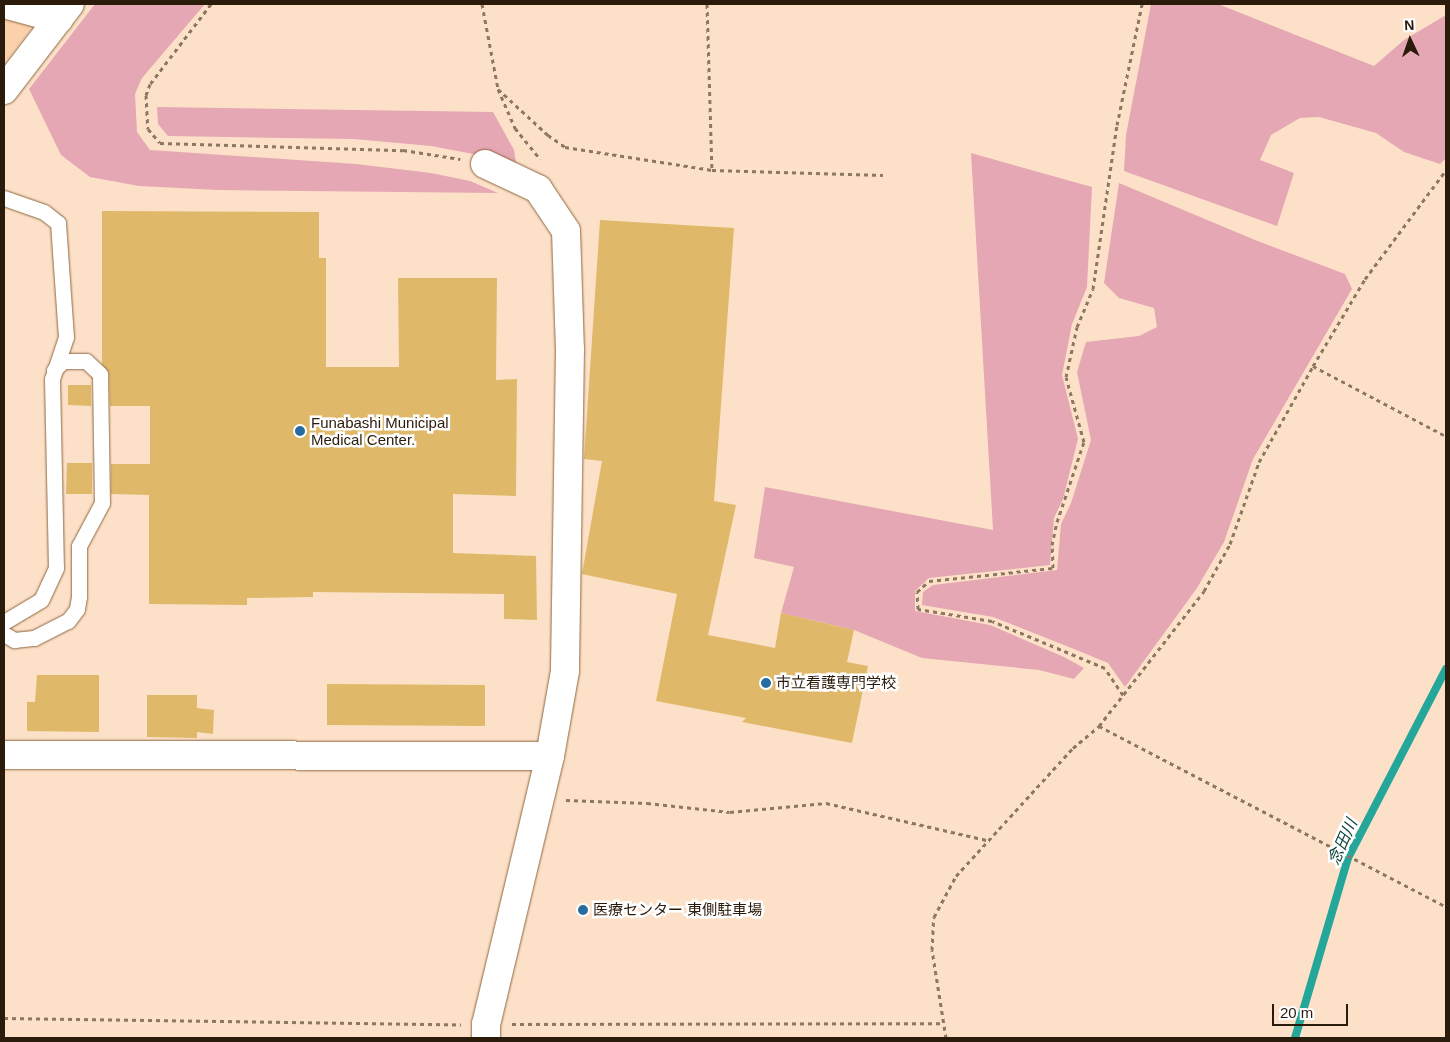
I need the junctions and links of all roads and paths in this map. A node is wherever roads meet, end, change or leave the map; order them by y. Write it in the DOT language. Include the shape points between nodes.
graph roads {
  1 [pos="4,4"];
  2 [pos="211,4"];
  3 [pos="482,4"];
  4 [pos="708,4"];
  5 [pos="1142,4"];
  6 [pos="64,12"];
  7 [pos="498,89"];
  8 [pos="4,90"];
  9 [pos="543,162"];
  10 [pos="485,164"];
  11 [pos="712,170"];
  12 [pos="1446,170"];
  13 [pos="883,175"];
  14 [pos="4,198"];
  15 [pos="1313,366"];
  16 [pos="54,370"];
  17 [pos="1446,436"];
  18 [pos="4,622"];
  19 [pos="4,634"];
  20 [pos="1123,695"];
  21 [pos="1098,726"];
  22 [pos="4,755"];
  23 [pos="550,756"];
  24 [pos="539,798"];
  25 [pos="990,841"];
  26 [pos="1446,907"];
  27 [pos="486,1038"];
  28 [pos="946,1038"];
  1 -- 6 [label="street"];
  2 -- 10 [label="path" via="150,84 146,95 148,128 160,143 403,150"];
  3 -- 7 [label="path"];
  4 -- 11 [label="path"];
  5 -- 20 [label="path" via="1117,125 1093,289 1077,326 1066,377 1084,442 1057,522 1052,545 1053,568 929,581 917,592 918,609 992,621 1105,668"];
  6 -- 8 [label="street"];
  7 -- 9 [label="path" via="515,128"];
  7 -- 11 [label="path" via="565,147"];
  10 -- 23 [label="street" via="538,189 566,231 570,349 565,671"];
  11 -- 13 [label="path"];
  12 -- 15 [label="path" via="1365,279"];
  14 -- 16 [label="lane" via="44,212 58,223 66,338"];
  15 -- 17 [label="path"];
  15 -- 20 [label="path" via="1259,462 1230,544 1204,591"];
  16 -- 18 [label="lane" via="56,568 41,600"];
  16 -- 19 [label="lane" via="63,361 86,361 100,374 102,503 79,546 79,598 77,609 68,622 34,638 14,640"];
  20 -- 21 [label="path"];
  21 -- 25 [label="path" via="1073,748"];
  21 -- 26 [label="path"];
  22 -- 23 [label="street"];
  23 -- 24 [label="street"];
  24 -- 25 [label="path" via="647,803 730,812 826,802"];
  24 -- 27 [label="street" via="486,1024"];
  25 -- 28 [label="path" via="956,876 934,917 932,950"];
}
